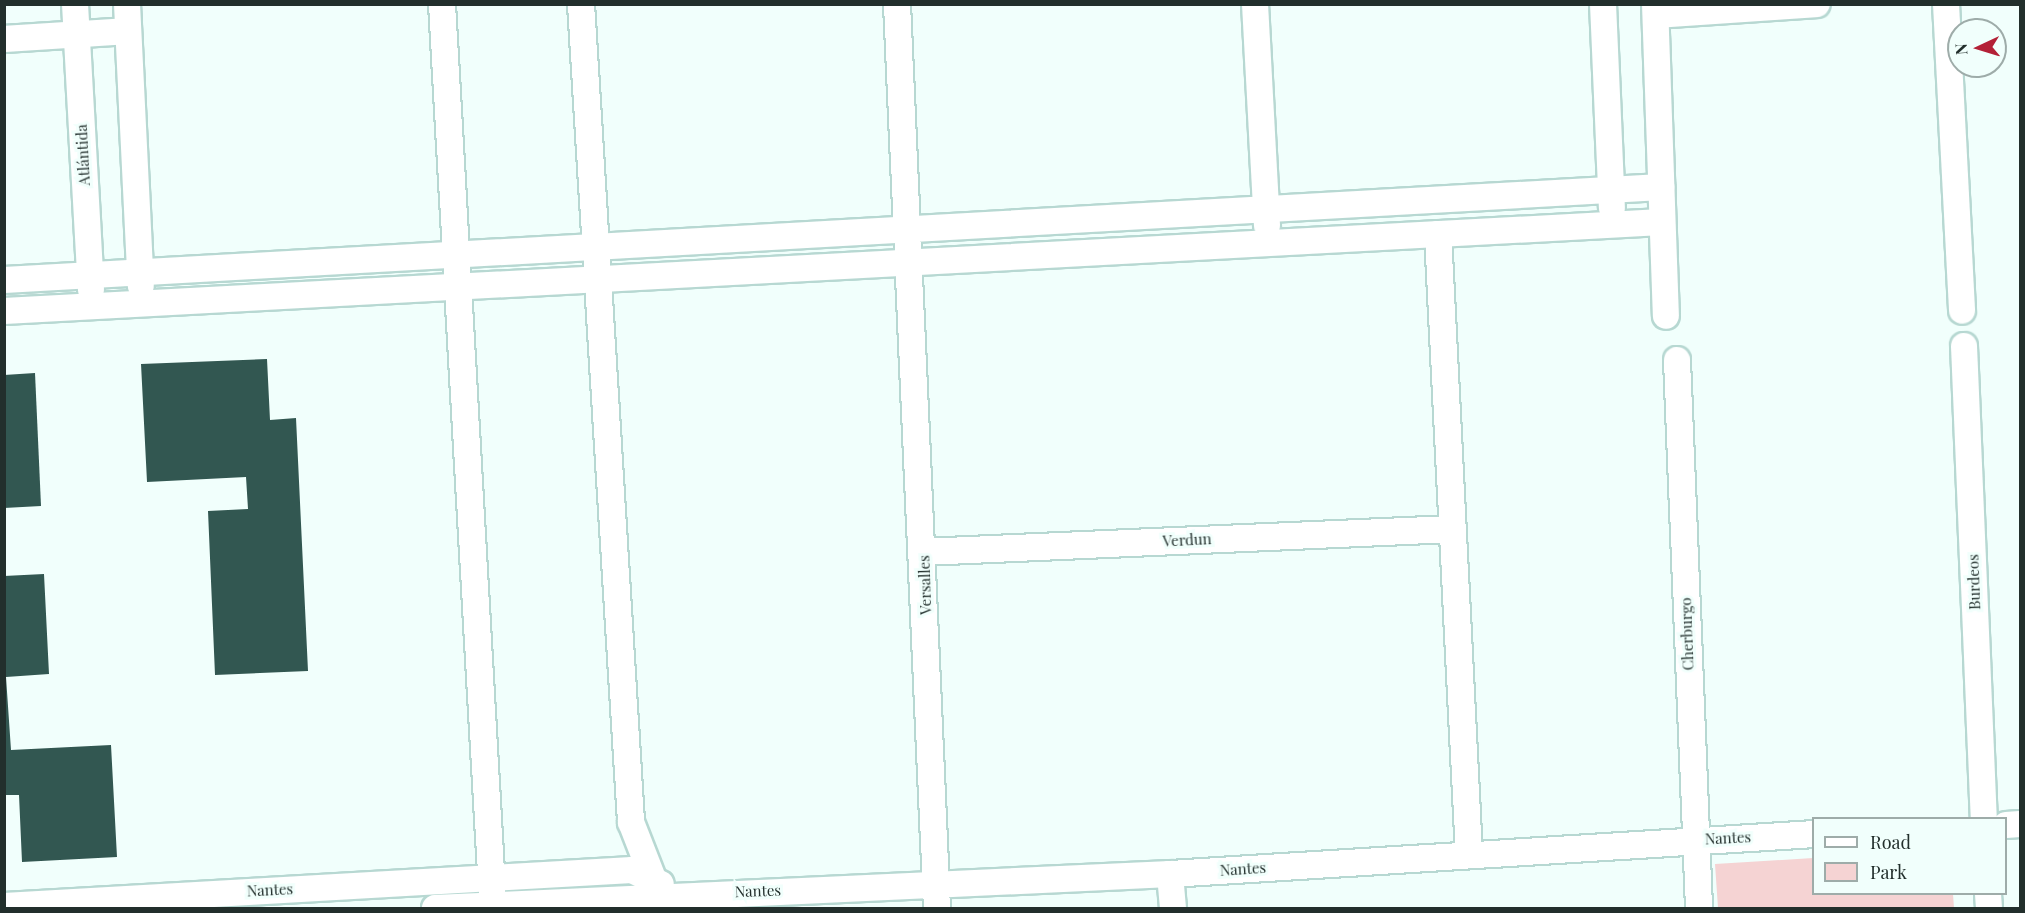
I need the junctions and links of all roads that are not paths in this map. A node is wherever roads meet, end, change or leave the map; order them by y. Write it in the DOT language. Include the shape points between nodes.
graph roads {
  1 [pos="75,4"];
  2 [pos="127,4"];
  3 [pos="442,4"];
  4 [pos="581,4"];
  5 [pos="897,4"];
  6 [pos="1255,4"];
  7 [pos="1603,4"];
  8 [pos="1817,4"];
  9 [pos="1946,4"];
  10 [pos="1656,10"];
  11 [pos="129,31"];
  12 [pos="76,35"];
  13 [pos="4,39"];
  14 [pos="1661,187"];
  15 [pos="1611,191"];
  16 [pos="1266,209"];
  17 [pos="1662,222"];
  18 [pos="1613,226"];
  19 [pos="908,228"];
  20 [pos="1438,234"];
  21 [pos="1267,242"];
  22 [pos="596,244"];
  23 [pos="454,255"];
  24 [pos="910,262"];
  25 [pos="143,271"];
  26 [pos="90,275"];
  27 [pos="600,278"];
  28 [pos="4,280"];
  29 [pos="456,290"];
  30 [pos="139,304"];
  31 [pos="92,306"];
  32 [pos="1962,310"];
  33 [pos="4,311"];
  34 [pos="1666,316"];
  35 [pos="1964,346"];
  36 [pos="1677,360"];
  37 [pos="1451,528"];
  38 [pos="923,552"];
  39 [pos="1984,817"];
  40 [pos="1812,834"];
  41 [pos="1695,840"];
  42 [pos="1469,855"];
  43 [pos="1170,874"];
  44 [pos="652,876"];
  45 [pos="493,878"];
  46 [pos="936,896"];
  47 [pos="198,901"];
  48 [pos="673,902"];
  49 [pos="4,906"];
  50 [pos="493,907"];
  51 [pos="435,909"];
  52 [pos="1173,909"];
  53 [pos="1699,909"];
  1 -- 12 [label="street, Atlántida"];
  2 -- 11 [label="street"];
  3 -- 23 [label="street"];
  4 -- 22 [label="street"];
  5 -- 19 [label="street, Versalles"];
  6 -- 16 [label="street"];
  7 -- 15 [label="street"];
  8 -- 10 [label="street"];
  9 -- 32 [label="street"];
  10 -- 14 [label="street"];
  11 -- 12 [label="street"];
  11 -- 25 [label="street"];
  12 -- 13 [label="street"];
  12 -- 26 [label="street, Atlántida"];
  14 -- 15 [label="street"];
  14 -- 17 [label="street"];
  15 -- 16 [label="street"];
  15 -- 18 [label="street"];
  16 -- 19 [label="street"];
  16 -- 21 [label="street"];
  17 -- 18 [label="street"];
  17 -- 34 [label="street"];
  18 -- 20 [label="street"];
  19 -- 22 [label="street"];
  19 -- 24 [label="street, Versalles"];
  20 -- 21 [label="street"];
  20 -- 37 [label="street"];
  21 -- 24 [label="street"];
  22 -- 23 [label="street"];
  22 -- 27 [label="street"];
  23 -- 25 [label="street"];
  23 -- 29 [label="street"];
  24 -- 27 [label="street"];
  24 -- 38 [label="street, Versalles"];
  25 -- 26 [label="street"];
  25 -- 30 [label="street"];
  26 -- 28 [label="street"];
  26 -- 31 [label="street, Atlántida"];
  27 -- 29 [label="street"];
  27 -- 44 [label="street" via="631,822"];
  29 -- 30 [label="street"];
  29 -- 45 [label="street"];
  30 -- 31 [label="street"];
  31 -- 33 [label="street"];
  35 -- 39 [label="street, Burdeos"];
  36 -- 41 [label="street, Cherburgo"];
  37 -- 38 [label="street, Verdun"];
  37 -- 42 [label="street"];
  38 -- 46 [label="street, Versalles"];
  40 -- 41 [label="street, Nantes"];
  41 -- 42 [label="street, Nantes"];
  41 -- 53 [label="street, Cherburgo"];
  42 -- 43 [label="street, Nantes"];
  43 -- 46 [label="street, Nantes"];
  43 -- 52 [label="street"];
  44 -- 45 [label="street, Nantes" via="632,870"];
  44 -- 48 [label="street"];
  45 -- 47 [label="street, Nantes"];
  45 -- 50 [label="street"];
  46 -- 48 [label="street, Nantes"];
  47 -- 49 [label="street, Nantes"];
  48 -- 50 [label="street, Nantes"];
  50 -- 51 [label="street, Nantes"];
}
